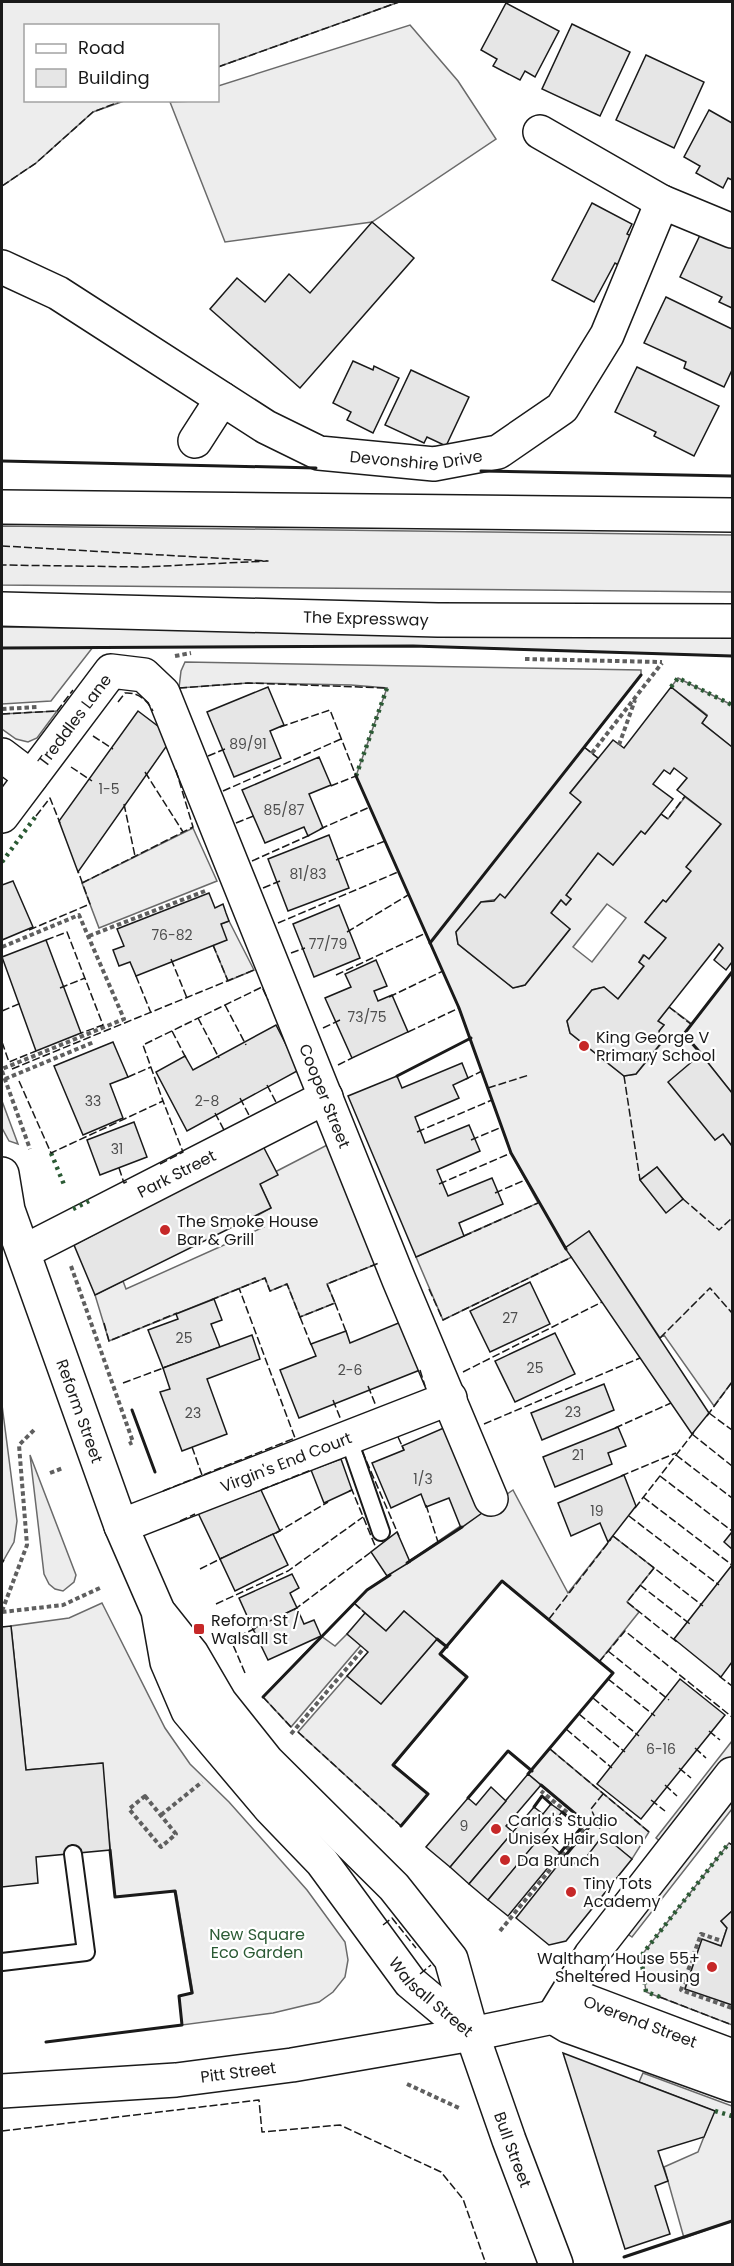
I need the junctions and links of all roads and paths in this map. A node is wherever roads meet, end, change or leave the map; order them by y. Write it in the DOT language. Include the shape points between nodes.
graph roads {
  1 [pos="540,132"];
  2 [pos="662,202"];
  3 [pos="732,231"];
  4 [pos="2,267"];
  5 [pos="222,399"];
  6 [pos="195,441"];
  7 [pos="2,507"];
  8 [pos="732,515"];
  9 [pos="2,609"];
  10 [pos="732,621"];
  11 [pos="662,662"];
  12 [pos="163,693"];
  13 [pos="637,696"];
  14 [pos="43,706"];
  15 [pos="2,709"];
  16 [pos="619,745"];
  17 [pos="592,753"];
  18 [pos="2,755"];
  19 [pos="31,777"];
  20 [pos="2,816"];
  21 [pos="214,887"];
  22 [pos="89,936"];
  23 [pos="2,946"];
  24 [pos="94,1042"];
  25 [pos="2,1069"];
  26 [pos="5,1079"];
  27 [pos="326,1097"];
  28 [pos="2,1174"];
  29 [pos="5,1206"];
  30 [pos="60,1235"];
  31 [pos="25,1251"];
  32 [pos="450,1398"];
  33 [pos="34,1430"];
  34 [pos="348,1437"];
  35 [pos="133,1442"];
  36 [pos="491,1499"];
  37 [pos="121,1526"];
  38 [pos="381,1532"];
  39 [pos="102,1587"];
  40 [pos="158,1611"];
  41 [pos="2,1612"];
  42 [pos="364,1648"];
  43 [pos="288,1737"];
  44 [pos="732,1774"];
  45 [pos="204,1780"];
  46 [pos="541,1791"];
  47 [pos="161,1815"];
  48 [pos="73,1854"];
  49 [pos="500,1931"];
  50 [pos="720,1940"];
  51 [pos="2,1962"];
  52 [pos="732,2008"];
  53 [pos="554,2017"];
  54 [pos="472,2034"];
  55 [pos="732,2056"];
  56 [pos="397,2079"];
  57 [pos="732,2085"];
  58 [pos="2,2091"];
  59 [pos="465,2115"];
  60 [pos="556,2265"];
  1 -- 2 [label="main road"];
  2 -- 3 [label="main road"];
  2 -- 5 [label="main road, Devonshire Drive" via="607,335 562,408 498,452 434,464 319,453 266,427"];
  4 -- 5 [label="main road, Devonshire Drive" via="58,292"];
  5 -- 6 [label="main road"];
  7 -- 8 [label="main road"];
  9 -- 10 [label="main road, The Expressway" via="438,620"];
  11 -- 13 [label="path"];
  12 -- 19 [label="main road, Treddles Lane" via="144,675 111,671"];
  12 -- 27 [label="main road, Cooper Street"];
  13 -- 16 [label="path"];
  13 -- 17 [label="path"];
  14 -- 15 [label="path"];
  18 -- 19 [label="main road"];
  19 -- 20 [label="main road, Treddles Lane"];
  21 -- 22 [label="path"];
  22 -- 23 [label="path" via="79,915"];
  22 -- 25 [label="path" via="124,1019"];
  24 -- 26 [label="path"];
  27 -- 30 [label="main road, Park Street"];
  27 -- 32 [label="main road, Cooper Street"];
  28 -- 29 [label="main road, Reform Street"];
  29 -- 31 [label="main road, Reform Street"];
  30 -- 31 [label="main road, Park Street"];
  30 -- 35 [label="path"];
  31 -- 37 [label="main road, Reform Street"];
  32 -- 34 [label="main road, Virgin's End Court"];
  32 -- 36 [label="main road, Cooper Street"];
  33 -- 41 [label="path" via="19,1445 27,1545"];
  34 -- 37 [label="main road, Virgin's End Court"];
  34 -- 38 [label="lane"];
  37 -- 40 [label="main road, Reform Street"];
  39 -- 41 [label="path" via="63,1605"];
  40 -- 54 [label="main road, Walsall Street" via="192,1654 220,1702 267,1761 394,1887 451,1959"];
  40 -- 54 [label="main road, Walsall Street" via="167,1662 188,1711 270,1808 322,1862 410,1982"];
  42 -- 43 [label="path"];
  44 -- 53 [label="main road" via="591,1954"];
  45 -- 47 [label="path"];
  46 -- 49 [label="path" via="585,1827"];
  47 -- 47 [label="path" via="146,1796 129,1809 161,1847 176,1834"];
  48 -- 51 [label="lane" via="86,1952"];
  50 -- 52 [label="path" via="701,1934 681,1990"];
  53 -- 54 [label="main road"];
  53 -- 55 [label="main road, Overend Street" via="576,1997"];
  53 -- 57 [label="main road, Overend Street" via="568,2026"];
  54 -- 58 [label="main road, Pitt Street" via="188,2078"];
  54 -- 60 [label="main road, Bull Street"];
  56 -- 59 [label="path" via="459,2107"];
}
